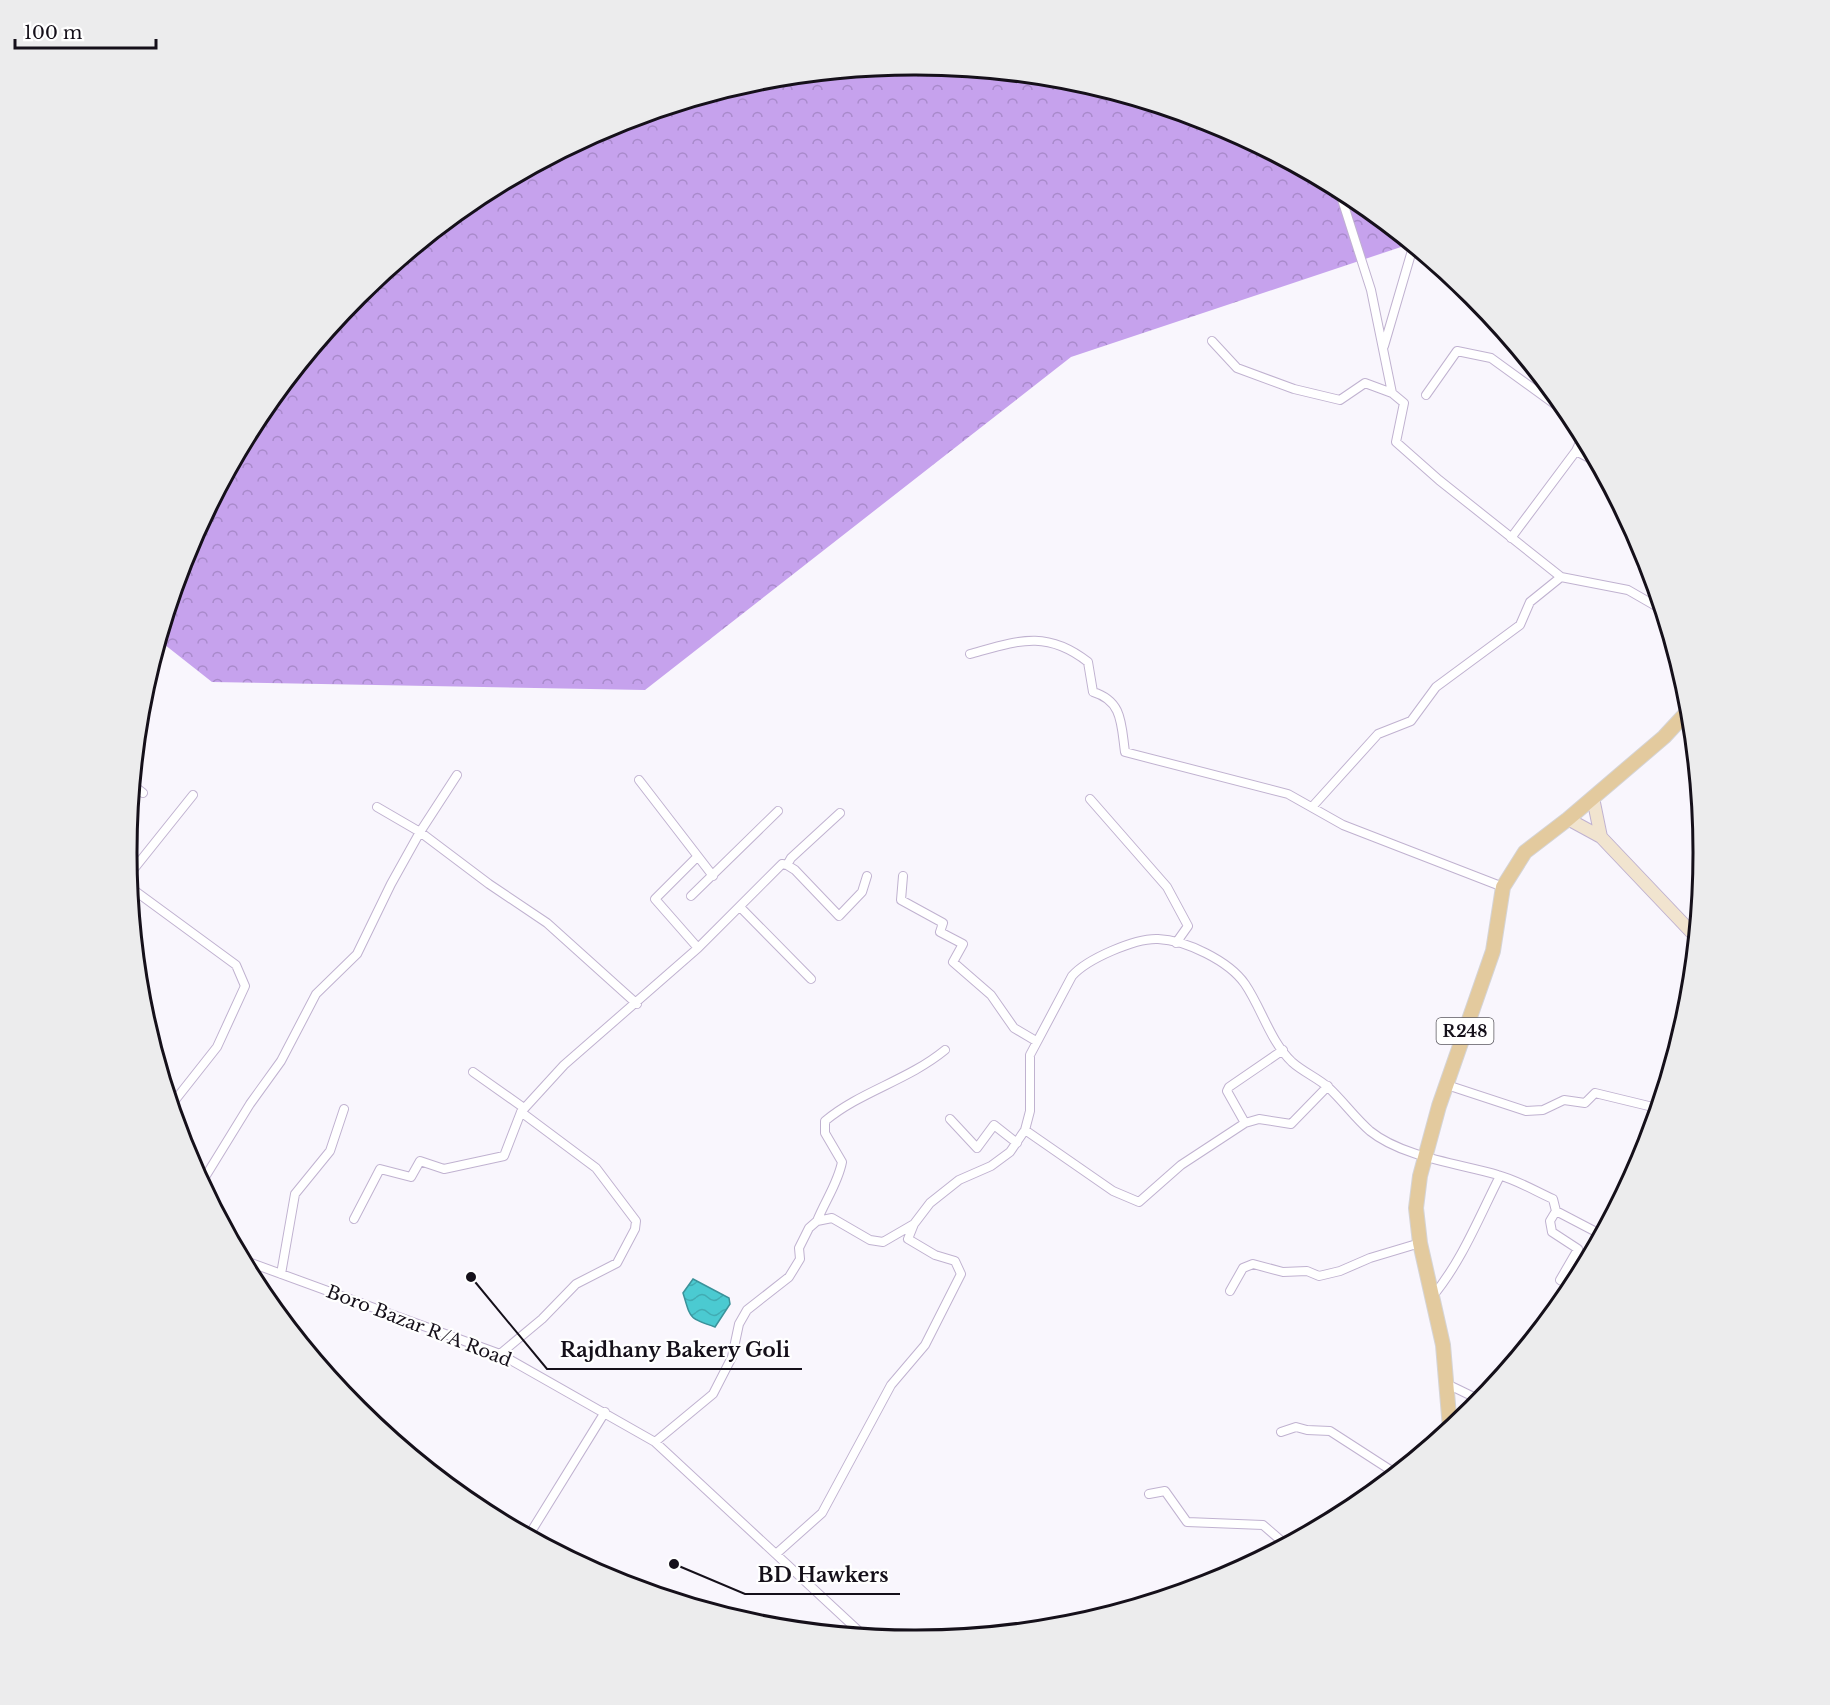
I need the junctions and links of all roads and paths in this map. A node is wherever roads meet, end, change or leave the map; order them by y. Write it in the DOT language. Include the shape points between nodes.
graph roads {
  1 [pos="1343,204"];
  2 [pos="1411,254"];
  3 [pos="1212,341"];
  4 [pos="1383,349"];
  5 [pos="1392,393"];
  6 [pos="1426,395"];
  7 [pos="1544,396"];
  8 [pos="1578,447"];
  9 [pos="1576,451"];
  10 [pos="1582,454"];
  11 [pos="1511,538"];
  12 [pos="1561,577"];
  13 [pos="1651,603"];
  14 [pos="970,654"];
  15 [pos="1681,719"];
  16 [pos="457,775"];
  17 [pos="639,780"];
  18 [pos="140,791"];
  19 [pos="143,793"];
  20 [pos="193,795"];
  21 [pos="1593,798"];
  22 [pos="1090,799"];
  23 [pos="377,807"];
  24 [pos="1312,807"];
  25 [pos="778,811"];
  26 [pos="840,813"];
  27 [pos="1568,819"];
  28 [pos="420,832"];
  29 [pos="1601,837"];
  30 [pos="696,858"];
  31 [pos="137,864"];
  32 [pos="787,865"];
  33 [pos="713,876"];
  34 [pos="867,876"];
  35 [pos="903,876"];
  36 [pos="1503,887"];
  37 [pos="139,894"];
  38 [pos="692,896"];
  39 [pos="741,908"];
  40 [pos="1688,929"];
  41 [pos="1176,943"];
  42 [pos="698,948"];
  43 [pos="811,979"];
  44 [pos="638,1004"];
  45 [pos="1036,1041"];
  46 [pos="945,1050"];
  47 [pos="1283,1050"];
  48 [pos="473,1072"];
  49 [pos="1447,1085"];
  50 [pos="1328,1086"];
  51 [pos="177,1097"];
  52 [pos="1649,1106"];
  53 [pos="344,1109"];
  54 [pos="522,1110"];
  55 [pos="950,1119"];
  56 [pos="1245,1123"];
  57 [pos="1025,1130"];
  58 [pos="1017,1143"];
  59 [pos="1426,1155"];
  60 [pos="207,1173"];
  61 [pos="1500,1176"];
  62 [pos="1556,1211"];
  63 [pos="354,1219"];
  64 [pos="817,1221"];
  65 [pos="914,1224"];
  66 [pos="1594,1231"];
  67 [pos="1420,1243"];
  68 [pos="257,1265"];
  69 [pos="281,1274"];
  70 [pos="1563,1281"];
  71 [pos="1230,1290"];
  72 [pos="1432,1297"];
  73 [pos="500,1354"];
  74 [pos="1447,1384"];
  75 [pos="1471,1396"];
  76 [pos="605,1412"];
  77 [pos="1449,1417"];
  78 [pos="1281,1432"];
  79 [pos="655,1442"];
  80 [pos="1388,1469"];
  81 [pos="1149,1494"];
  82 [pos="532,1529"];
  83 [pos="1280,1539"];
  84 [pos="776,1554"];
  85 [pos="854,1627"];
  1 -- 4 [label="street" via="1371,290"];
  2 -- 4 [label="street"];
  3 -- 5 [label="street" via="1237,368 1294,388 1340,400 1365,383"];
  4 -- 5 [label="street"];
  5 -- 11 [label="street" via="1404,403 1396,441"];
  6 -- 7 [label="street" via="1457,351 1491,358"];
  8 -- 9 [label="street"];
  9 -- 10 [label="street"];
  9 -- 11 [label="street"];
  11 -- 12 [label="street"];
  12 -- 13 [label="street" via="1628,590"];
  12 -- 24 [label="street" via="1530,602 1520,625 1436,687 1412,721 1378,734"];
  14 -- 24 [label="street" via="1024,639 1069,647 1088,662 1093,692 1108,697 1120,716 1125,752 1288,794"];
  15 -- 21 [label="main road, R248"];
  16 -- 28 [label="street"];
  17 -- 30 [label="street"];
  18 -- 19 [label="street"];
  20 -- 31 [label="street"];
  21 -- 27 [label="main road, R248"];
  21 -- 29 [label="main road"];
  22 -- 41 [label="street" via="1167,887 1188,926"];
  23 -- 28 [label="street"];
  24 -- 36 [label="street" via="1343,825"];
  25 -- 33 [label="street"];
  26 -- 32 [label="street"];
  27 -- 29 [label="main road"];
  27 -- 36 [label="main road, R248" via="1525,852"];
  28 -- 44 [label="street" via="547,923"];
  28 -- 60 [label="street" via="357,954 316,994 281,1061 249,1104"];
  29 -- 40 [label="main road"];
  30 -- 33 [label="street"];
  30 -- 42 [label="street" via="655,899"];
  32 -- 34 [label="street" via="839,916 862,892"];
  32 -- 39 [label="street" via="782,864"];
  33 -- 38 [label="street"];
  35 -- 45 [label="street" via="901,900 944,923 940,932 963,944 954,962 992,995 1014,1028"];
  36 -- 49 [label="main road, R248" via="1493,951"];
  37 -- 51 [label="street" via="236,965 245,986 217,1047"];
  39 -- 42 [label="street"];
  39 -- 43 [label="street"];
  41 -- 45 [label="street" via="1140,941 1080,967"];
  41 -- 47 [label="street" via="1214,956 1244,983"];
  42 -- 44 [label="street"];
  44 -- 54 [label="street" via="564,1065"];
  45 -- 57 [label="street" via="1030,1055 1030,1111"];
  46 -- 64 [label="street" via="923,1068 840,1108 825,1121 825,1133 842,1162 839,1178"];
  47 -- 50 [label="street" via="1292,1062"];
  47 -- 56 [label="street" via="1229,1087 1227,1091"];
  48 -- 54 [label="street"];
  49 -- 52 [label="street" via="1526,1111 1543,1110 1564,1100 1585,1103 1595,1093"];
  49 -- 59 [label="main road, R248"];
  50 -- 56 [label="street" via="1291,1124 1259,1119"];
  50 -- 59 [label="street" via="1371,1131 1395,1145"];
  53 -- 69 [label="street" via="330,1152 295,1194"];
  54 -- 63 [label="street" via="504,1156 444,1169 420,1161 411,1177 380,1169"];
  54 -- 73 [label="street" via="596,1168 636,1221 617,1263 576,1284 543,1319"];
  55 -- 58 [label="street" via="977,1148 994,1125"];
  56 -- 57 [label="street" via="1181,1165 1139,1202 1113,1191"];
  57 -- 58 [label="street"];
  58 -- 65 [label="street" via="991,1166 959,1180 937,1197"];
  59 -- 61 [label="street"];
  59 -- 67 [label="main road, R248" via="1416,1208"];
  61 -- 62 [label="street" via="1553,1199"];
  61 -- 72 [label="street" via="1460,1258"];
  62 -- 66 [label="street"];
  62 -- 70 [label="street" via="1550,1221 1552,1232 1578,1249"];
  64 -- 65 [label="street" via="832,1218 870,1240 883,1242"];
  64 -- 79 [label="street" via="809,1228 799,1248 800,1259 789,1277 747,1310 739,1324 732,1357 713,1394"];
  65 -- 84 [label="street" via="908,1239 935,1255 955,1261 961,1274 925,1344 891,1385 822,1514"];
  67 -- 71 [label="street" via="1319,1276 1253,1264 1243,1268"];
  67 -- 72 [label="main road, R248"];
  68 -- 69 [label="street, Boro Bazar R/A Road"];
  69 -- 73 [label="street, Boro Bazar R/A Road"];
  72 -- 74 [label="main road, R248"];
  73 -- 76 [label="street, Boro Bazar R/A Road"];
  74 -- 75 [label="street"];
  74 -- 77 [label="main road, R248"];
  76 -- 79 [label="street, Boro Bazar R/A Road"];
  76 -- 82 [label="street"];
  78 -- 80 [label="street" via="1296,1426 1330,1431"];
  79 -- 84 [label="street, Boro Bazar R/A Road"];
  81 -- 83 [label="street" via="1165,1491 1188,1522 1263,1525"];
  84 -- 85 [label="street, Boro Bazar R/A Road"];
}
